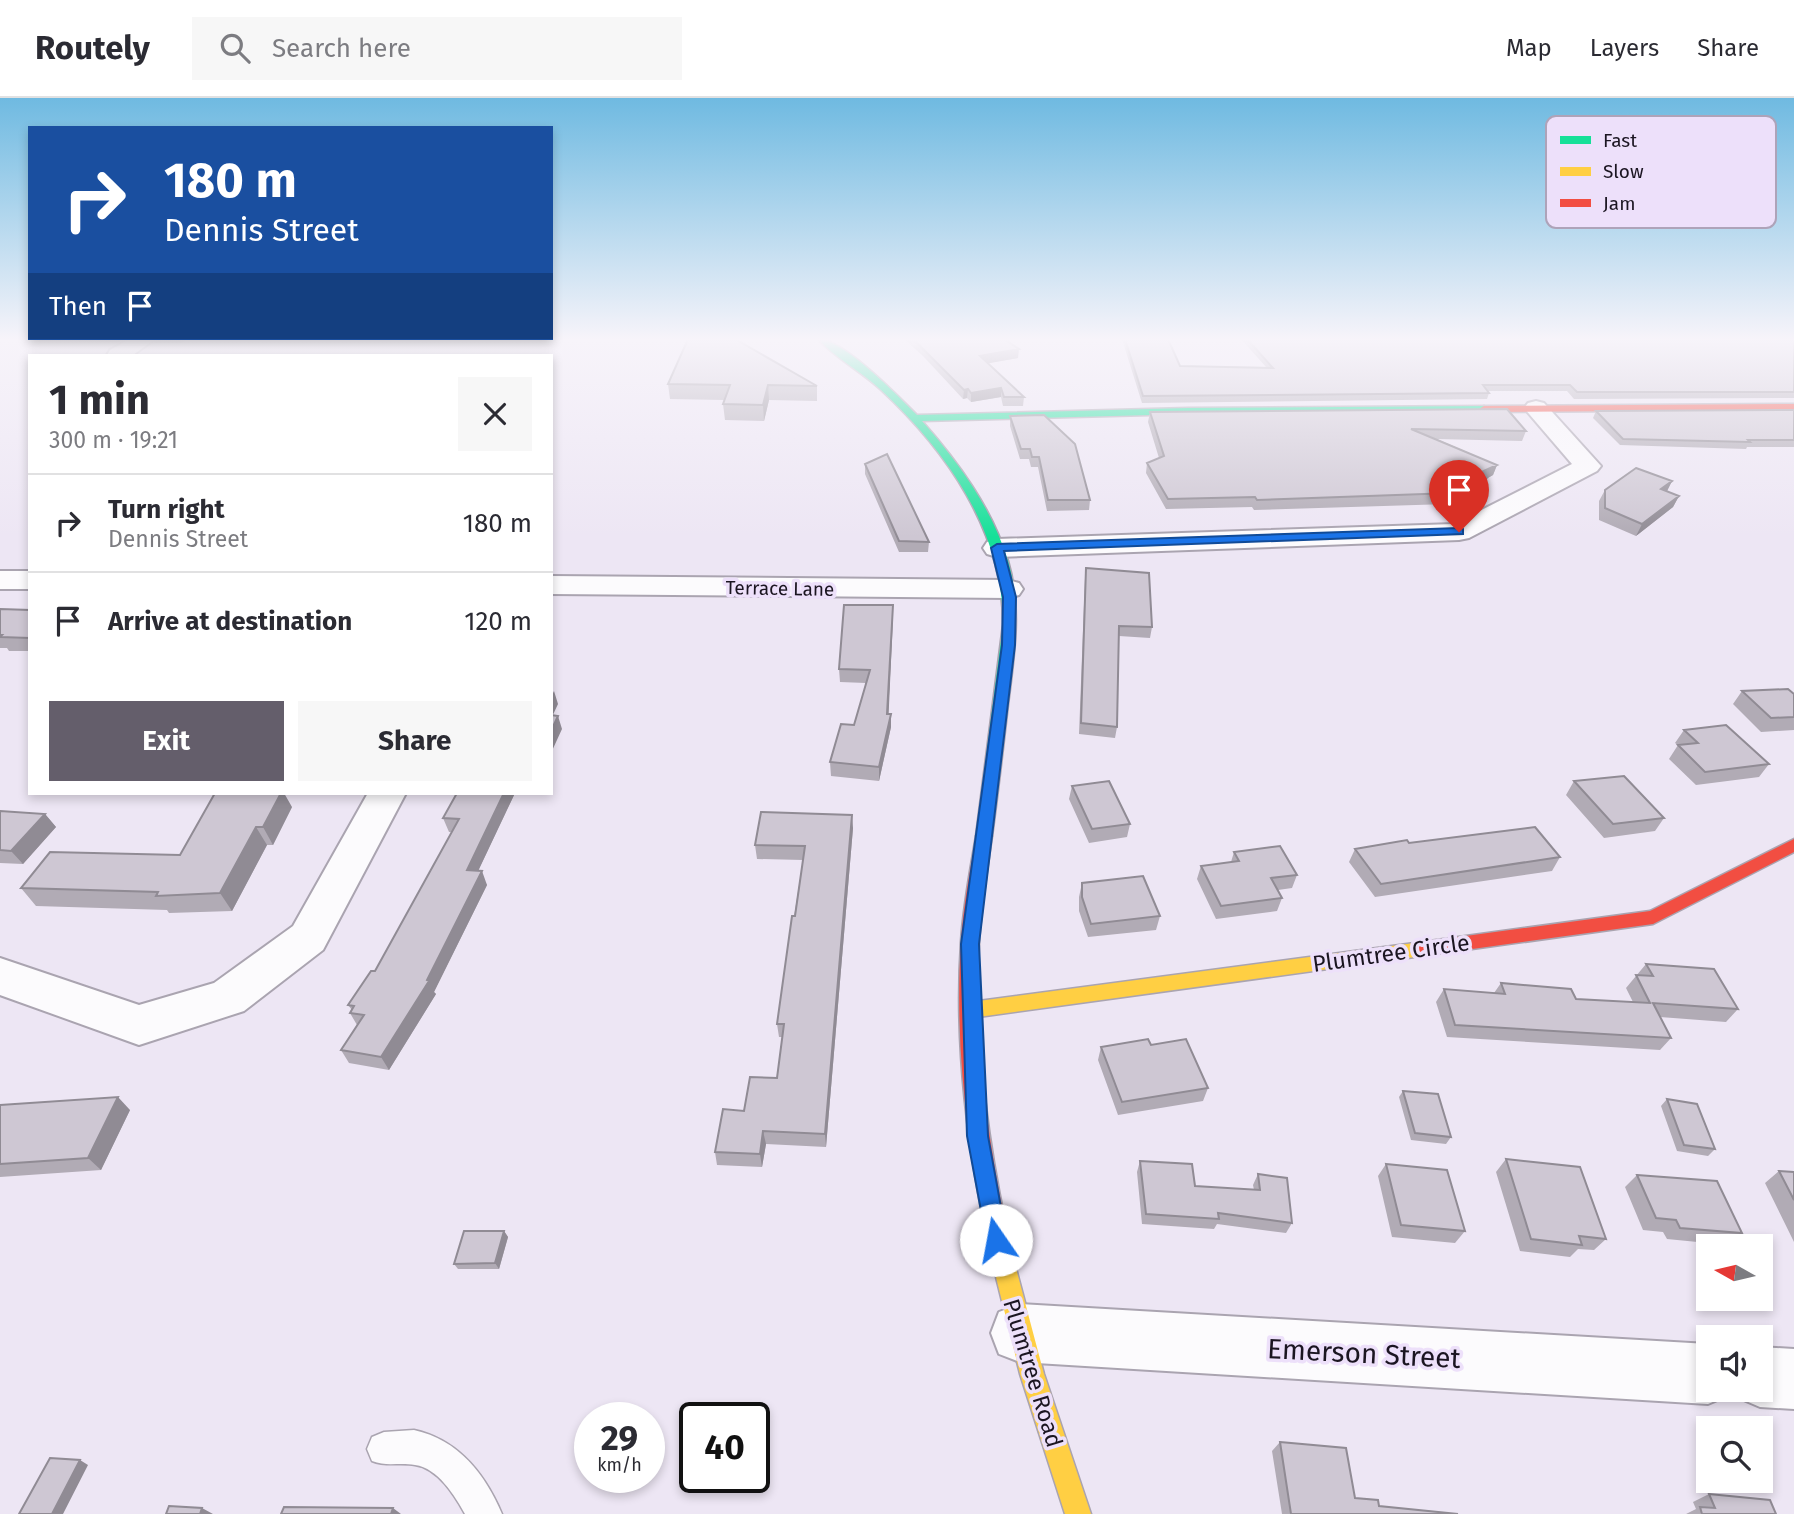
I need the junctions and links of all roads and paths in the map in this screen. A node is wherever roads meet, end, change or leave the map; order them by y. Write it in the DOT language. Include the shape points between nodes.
graph roads {
  1 [pos="900,405"];
  2 [pos="1794,407"];
  3 [pos="1536,408"];
  4 [pos="913,418"];
  5 [pos="997,548"];
  6 [pos="0,580"];
  7 [pos="28,580"];
  8 [pos="553,585"];
  9 [pos="1008,589"];
  10 [pos="386,795"];
  11 [pos="1794,845"];
  12 [pos="0,976"];
  13 [pos="971,1010"];
  14 [pos="1020,1333"];
  15 [pos="1696,1373"];
  16 [pos="1773,1378"];
  17 [pos="1794,1379"];
  18 [pos="384,1449"];
  19 [pos="484,1514"];
  20 [pos="1079,1514"];
  1 -- 4 [label="street, Plumtree Road"];
  2 -- 3 [label="street"];
  3 -- 4 [label="street"];
  3 -- 5 [label="street" via="1588,466 1459,532"];
  4 -- 5 [label="street, Plumtree Road" via="971,492"];
  5 -- 9 [label="street, Plumtree Road"];
  6 -- 7 [label="street"];
  8 -- 9 [label="street, Terrace Lane"];
  9 -- 13 [label="street, Plumtree Road" via="1009,645 970,944"];
  10 -- 12 [label="street" via="308,938 228,998 139,1025"];
  11 -- 13 [label="street, Plumtree Circle" via="1653,917"];
  13 -- 14 [label="street, Plumtree Road" via="977,1136"];
  14 -- 15 [label="street, Emerson Street"];
  14 -- 20 [label="street, Plumtree Road"];
  16 -- 17 [label="street"];
  18 -- 19 [label="lane" via="418,1448 443,1461 464,1478"];
}
